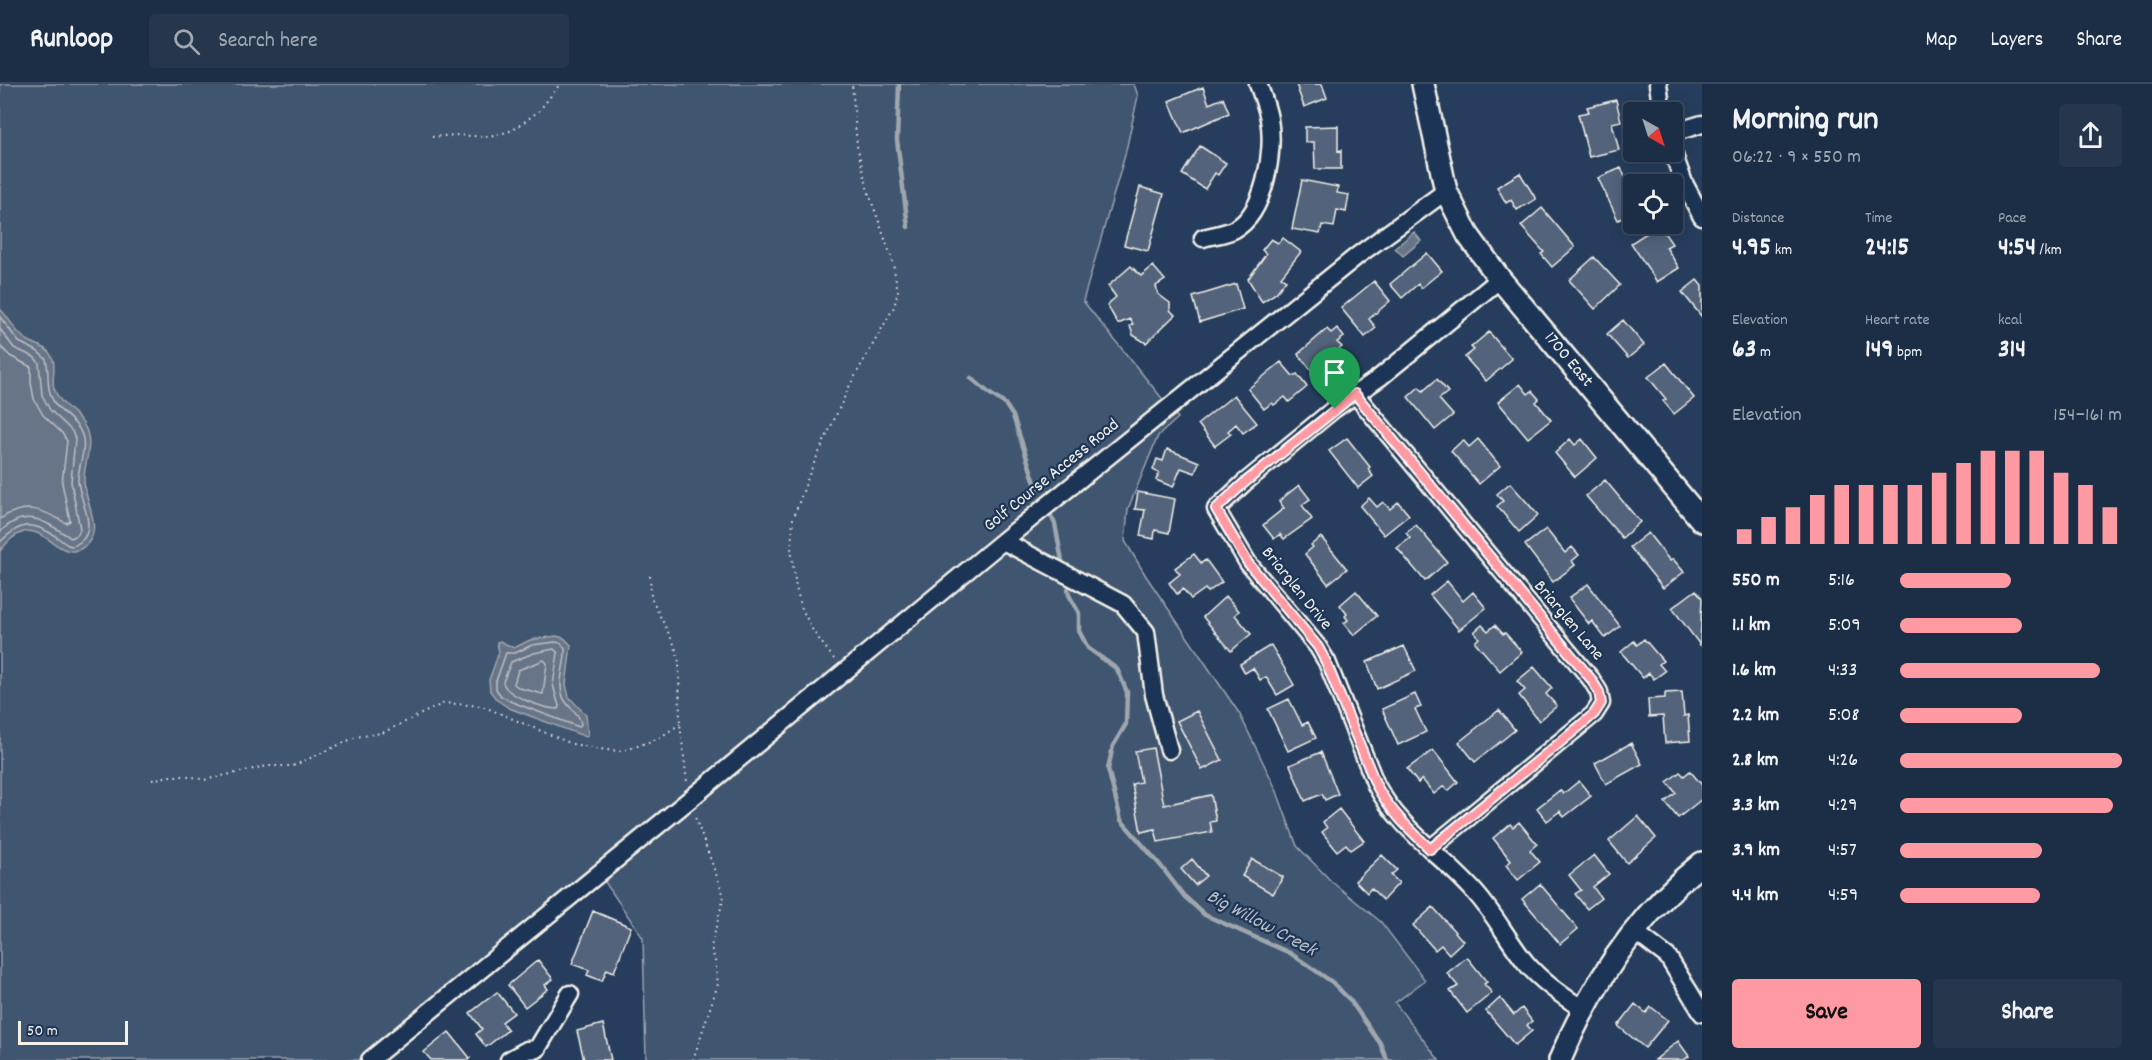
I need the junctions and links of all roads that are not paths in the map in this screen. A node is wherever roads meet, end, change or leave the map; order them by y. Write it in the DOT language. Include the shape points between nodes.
graph roads {
  1 [pos="1258,84"];
  2 [pos="1423,84"];
  3 [pos="1658,84"];
  4 [pos="1661,102"];
  5 [pos="1702,124"];
  6 [pos="1683,130"];
  7 [pos="1676,162"];
  8 [pos="1446,191"];
  9 [pos="1702,217"];
  10 [pos="1203,238"];
  11 [pos="1500,279"];
  12 [pos="1355,394"];
  13 [pos="1702,521"];
  14 [pos="1003,541"];
  15 [pos="1169,750"];
  16 [pos="1430,849"];
  17 [pos="1702,863"];
  18 [pos="1634,931"];
  19 [pos="570,994"];
  20 [pos="1583,1009"];
  21 [pos="1702,1013"];
  22 [pos="543,1055"];
  23 [pos="370,1060"];
  24 [pos="509,1060"];
  25 [pos="1560,1060"];
  1 -- 10 [label="street" via="1269,120 1271,144 1262,191 1251,215 1236,228"];
  2 -- 8 [label="main road, 1700 East"];
  3 -- 4 [label="street"];
  5 -- 6 [label="street"];
  7 -- 9 [label="street"];
  8 -- 11 [label="main road, 1700 East" via="1468,235"];
  8 -- 14 [label="street, Golf Course Access Road" via="1357,256"];
  11 -- 12 [label="street, Briarglen Drive"];
  11 -- 13 [label="main road, 1700 East"];
  12 -- 16 [label="street, Briarglen Drive" via="1216,509 1248,563 1318,647 1376,785 1398,819"];
  12 -- 16 [label="street, Briarglen Lane" via="1583,670 1599,692 1601,703 1580,726"];
  14 -- 15 [label="street" via="1123,604 1146,633 1154,694"];
  14 -- 23 [label="street, Golf Course Access Road"];
  16 -- 20 [label="street, Briarglen Drive" via="1474,891 1527,964 1555,991"];
  17 -- 18 [label="main road"];
  18 -- 20 [label="main road"];
  18 -- 21 [label="street" via="1668,957"];
  19 -- 22 [label="street"];
  20 -- 25 [label="main road"];
  22 -- 24 [label="street" via="526,1050"];
}
